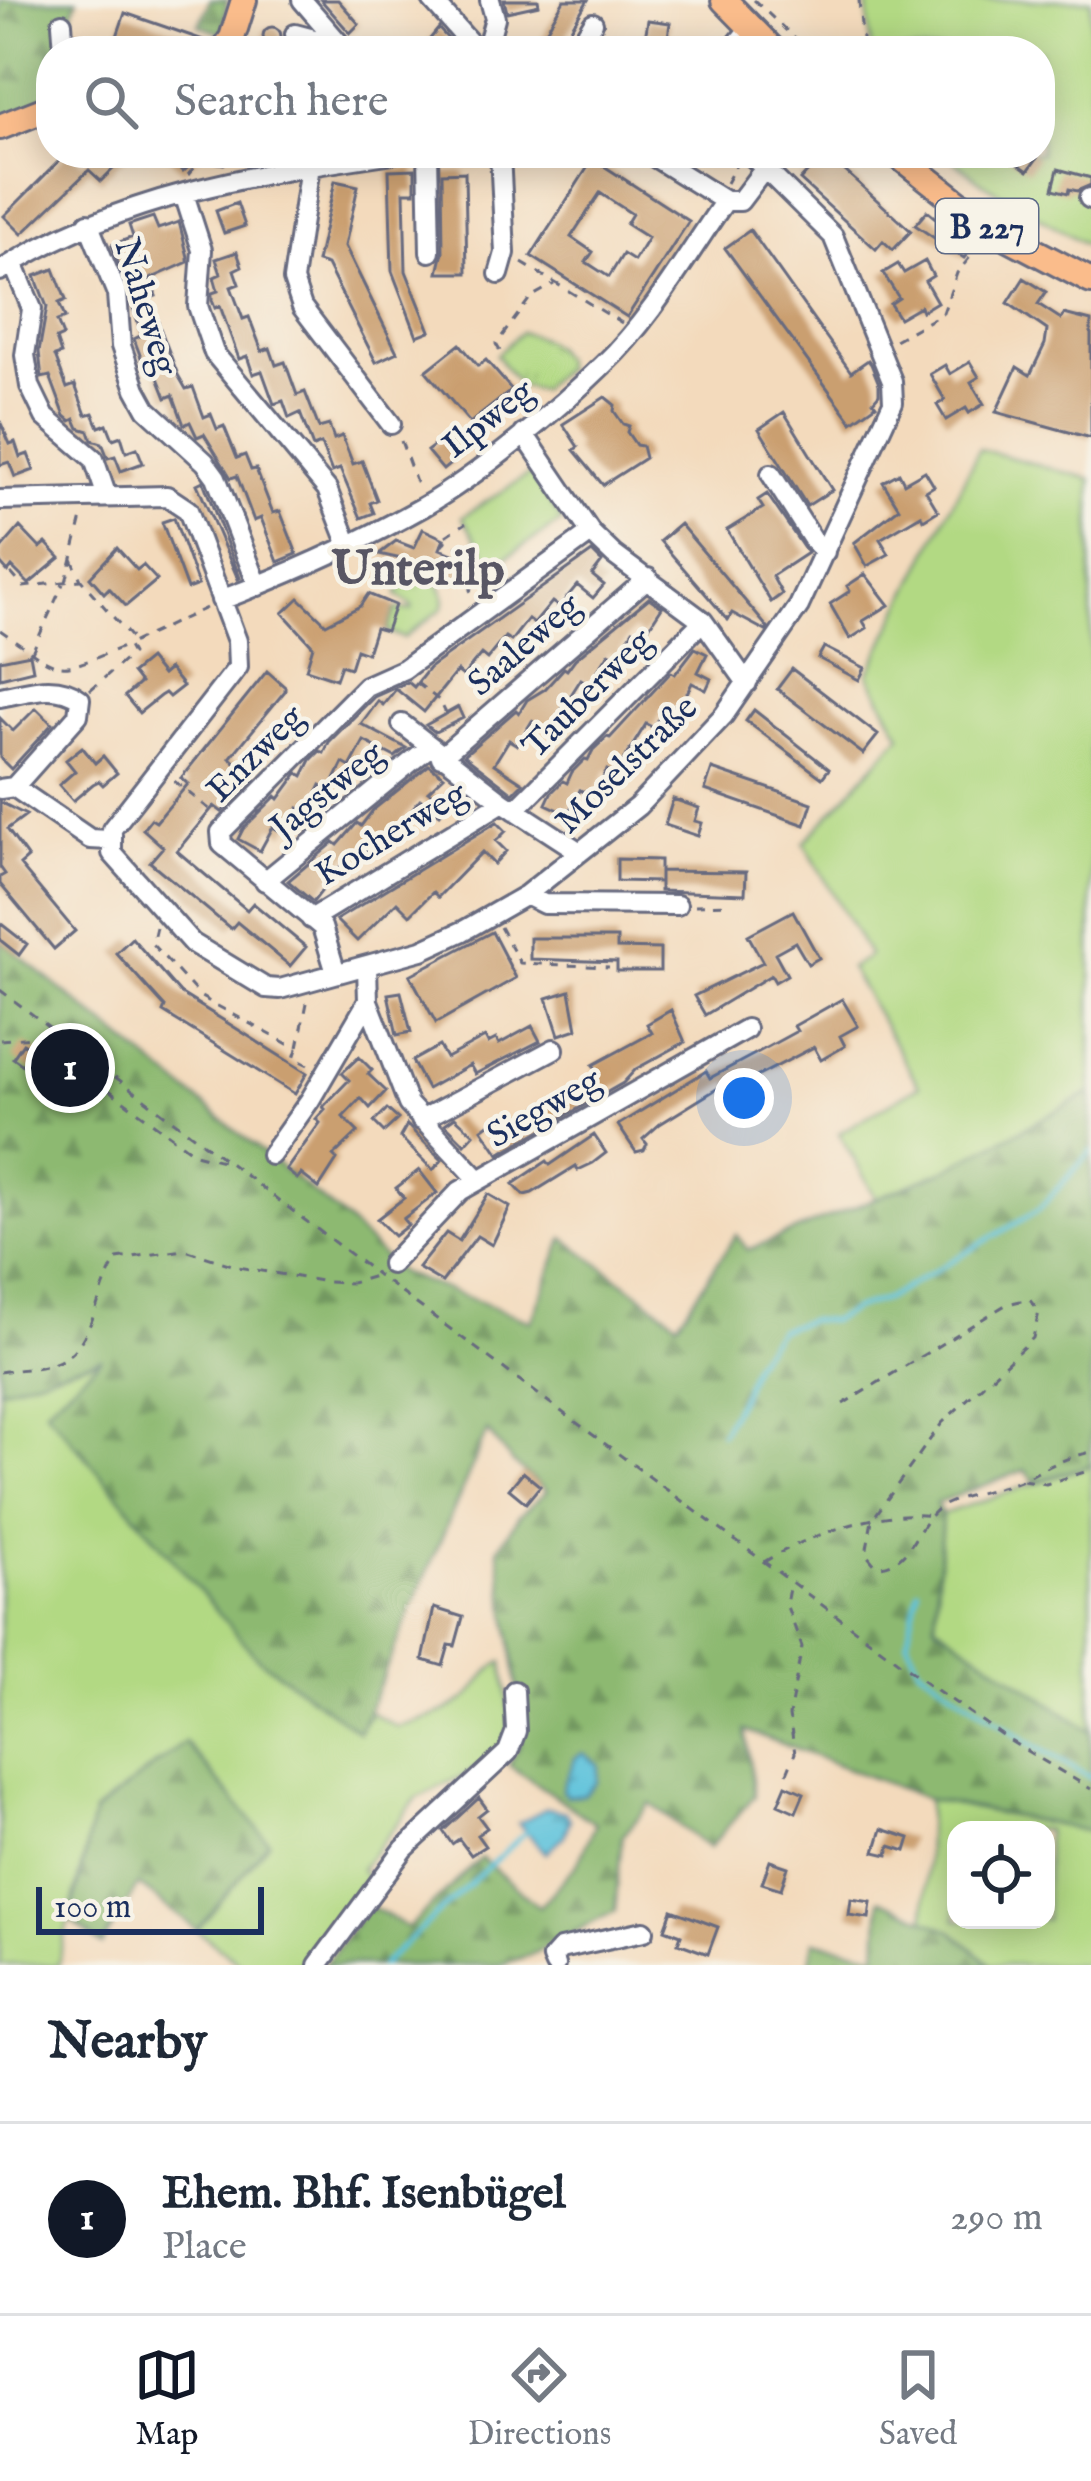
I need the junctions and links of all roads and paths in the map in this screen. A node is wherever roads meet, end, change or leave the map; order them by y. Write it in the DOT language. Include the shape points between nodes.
graph roads {
  1 [pos="244,0"];
  2 [pos="302,0"];
  3 [pos="432,0"];
  4 [pos="490,0"];
  5 [pos="724,0"];
  6 [pos="754,0"];
  7 [pos="859,0"];
  8 [pos="62,23"];
  9 [pos="593,23"];
  10 [pos="751,28"];
  11 [pos="295,34"];
  12 [pos="63,36"];
  13 [pos="233,36"];
  14 [pos="303,36"];
  15 [pos="333,36"];
  16 [pos="467,36"];
  17 [pos="487,36"];
  18 [pos="585,36"];
  19 [pos="744,36"];
  20 [pos="759,36"];
  21 [pos="792,36"];
  22 [pos="862,36"];
  23 [pos="36,113"];
  24 [pos="0,127"];
  25 [pos="286,168"];
  26 [pos="311,168"];
  27 [pos="428,168"];
  28 [pos="501,168"];
  29 [pos="672,168"];
  30 [pos="738,168"];
  31 [pos="765,168"];
  32 [pos="914,168"];
  33 [pos="184,194"];
  34 [pos="722,199"];
  35 [pos="88,223"];
  36 [pos="985,239"];
  37 [pos="430,252"];
  38 [pos="505,253"];
  39 [pos="6,267"];
  40 [pos="499,274"];
  41 [pos="1091,281"];
  42 [pos="556,283"];
  43 [pos="634,330"];
  44 [pos="878,350"];
  45 [pos="500,352"];
  46 [pos="391,424"];
  47 [pos="524,434"];
  48 [pos="771,474"];
  49 [pos="107,497"];
  50 [pos="0,500"];
  51 [pos="424,506"];
  52 [pos="84,513"];
  53 [pos="466,523"];
  54 [pos="591,533"];
  55 [pos="446,536"];
  56 [pos="348,543"];
  57 [pos="441,546"];
  58 [pos="825,552"];
  59 [pos="72,559"];
  60 [pos="488,559"];
  61 [pos="482,566"];
  62 [pos="11,573"];
  63 [pos="648,578"];
  64 [pos="81,580"];
  65 [pos="65,582"];
  66 [pos="258,586"];
  67 [pos="221,600"];
  68 [pos="202,610"];
  69 [pos="486,610"];
  70 [pos="703,621"];
  71 [pos="0,630"];
  72 [pos="135,642"];
  73 [pos="127,645"];
  74 [pos="32,652"];
  75 [pos="402,670"];
  76 [pos="747,682"];
  77 [pos="0,697"];
  78 [pos="80,699"];
  79 [pos="402,724"];
  80 [pos="459,742"];
  81 [pos="435,752"];
  82 [pos="158,768"];
  83 [pos="7,788"];
  84 [pos="509,806"];
  85 [pos="228,824"];
  86 [pos="109,840"];
  87 [pos="580,852"];
  88 [pos="266,881"];
  89 [pos="526,895"];
  90 [pos="729,904"];
  91 [pos="677,905"];
  92 [pos="160,909"];
  93 [pos="494,915"];
  94 [pos="311,919"];
  95 [pos="367,966"];
  96 [pos="609,967"];
  97 [pos="336,973"];
  98 [pos="311,980"];
  99 [pos="0,990"];
  100 [pos="368,1001"];
  101 [pos="746,1029"];
  102 [pos="0,1040"];
  103 [pos="297,1049"];
  104 [pos="554,1049"];
  105 [pos="325,1075"];
  106 [pos="421,1120"];
  107 [pos="271,1155"];
  108 [pos="232,1163"];
  109 [pos="479,1180"];
  110 [pos="384,1269"];
  111 [pos="0,1372"];
  112 [pos="843,1404"];
  113 [pos="1091,1452"];
  114 [pos="1091,1470"];
  115 [pos="1022,1480"];
  116 [pos="932,1516"];
  117 [pos="871,1522"];
  118 [pos="763,1563"];
  119 [pos="790,1582"];
  120 [pos="514,1691"];
  121 [pos="787,1773"];
  122 [pos="1091,1789"];
  123 [pos="644,1931"];
  124 [pos="318,1965"];
  125 [pos="555,1965"];
  1 -- 13 [label="main road"];
  2 -- 15 [label="street"];
  3 -- 16 [label="street"];
  4 -- 17 [label="street" via="495,18"];
  5 -- 10 [label="main road"];
  6 -- 21 [label="path"];
  7 -- 22 [label="path"];
  8 -- 12 [label="street"];
  9 -- 18 [label="street"];
  10 -- 19 [label="street"];
  10 -- 20 [label="main road"];
  11 -- 14 [label="street"];
  23 -- 24 [label="main road"];
  25 -- 33 [label="street"];
  26 -- 46 [label="street" via="293,280 310,318"];
  27 -- 37 [label="street"];
  28 -- 38 [label="street"];
  29 -- 34 [label="street"];
  30 -- 34 [label="path"];
  31 -- 34 [label="street" via="740,201"];
  31 -- 44 [label="street, Moselstraße" via="832,236"];
  32 -- 41 [label="main road, B 227" via="992,229"];
  33 -- 35 [label="street"];
  33 -- 56 [label="street" via="202,250 198,306 214,353 327,489"];
  34 -- 43 [label="street, Ilpweg"];
  35 -- 39 [label="street"];
  35 -- 66 [label="street, Naheweg" via="116,294 136,389 216,476"];
  36 -- 44 [label="path" via="957,273 943,313"];
  38 -- 40 [label="street"];
  38 -- 42 [label="path"];
  39 -- 49 [label="street" via="32,309 30,386 45,417 94,460"];
  42 -- 43 [label="path"];
  42 -- 45 [label="path" via="531,297 496,344"];
  43 -- 47 [label="street, Ilpweg"];
  44 -- 58 [label="street, Moselstraße" via="893,402"];
  46 -- 51 [label="path"];
  47 -- 51 [label="street, Ilpweg"];
  47 -- 54 [label="street"];
  48 -- 58 [label="street"];
  49 -- 50 [label="street"];
  49 -- 67 [label="street" via="167,496 188,511"];
  51 -- 56 [label="street, Ilpweg"];
  52 -- 59 [label="path"];
  53 -- 55 [label="path"];
  54 -- 63 [label="street"];
  54 -- 69 [label="street"];
  56 -- 66 [label="street, Ilpweg"];
  57 -- 61 [label="path" via="462,548"];
  58 -- 76 [label="street, Moselstraße"];
  59 -- 64 [label="path"];
  59 -- 65 [label="path"];
  60 -- 61 [label="path"];
  61 -- 69 [label="path" via="470,590"];
  62 -- 65 [label="path" via="23,587"];
  63 -- 70 [label="street"];
  63 -- 80 [label="street, Saaleweg"];
  64 -- 65 [label="path"];
  64 -- 72 [label="path"];
  65 -- 74 [label="path"];
  66 -- 67 [label="street, Ilpweg"];
  67 -- 82 [label="street" via="238,667"];
  68 -- 72 [label="path"];
  69 -- 75 [label="street"];
  70 -- 76 [label="street"];
  70 -- 84 [label="street, Tauberweg"];
  71 -- 74 [label="path"];
  72 -- 73 [label="path"];
  73 -- 74 [label="path" via="71,668"];
  73 -- 78 [label="path" via="132,654"];
  75 -- 80 [label="path" via="440,701"];
  75 -- 85 [label="street, Enzweg" via="366,686"];
  76 -- 87 [label="street, Moselstraße" via="693,751"];
  77 -- 78 [label="street" via="66,688"];
  78 -- 83 [label="street" via="77,715"];
  79 -- 81 [label="street"];
  80 -- 81 [label="street, Saaleweg"];
  81 -- 84 [label="street"];
  81 -- 88 [label="street, Jagstweg"];
  82 -- 85 [label="path"];
  82 -- 86 [label="street"];
  83 -- 86 [label="street" via="90,839"];
  84 -- 87 [label="street"];
  84 -- 94 [label="street, Kocherweg"];
  85 -- 88 [label="street, Enzweg" via="222,844"];
  86 -- 92 [label="street, Moselstraße"];
  87 -- 89 [label="street, Moselstraße"];
  88 -- 94 [label="street, Enzweg"];
  89 -- 91 [label="street" via="544,904"];
  89 -- 93 [label="street, Moselstraße"];
  90 -- 91 [label="path"];
  92 -- 98 [label="street, Moselstraße" via="191,943 266,988"];
  92 -- 103 [label="path" via="152,944 202,997"];
  93 -- 95 [label="street, Moselstraße"];
  93 -- 96 [label="path" via="520,963"];
  94 -- 97 [label="street, Enzweg" via="322,927"];
  95 -- 97 [label="street, Moselstraße"];
  95 -- 100 [label="street"];
  97 -- 98 [label="street, Moselstraße"];
  98 -- 103 [label="path"];
  99 -- 108 [label="path"];
  100 -- 105 [label="street"];
  100 -- 106 [label="street"];
  101 -- 109 [label="street, Siegweg"];
  102 -- 108 [label="path" via="46,1043 194,1154"];
  103 -- 105 [label="path" via="294,1058"];
  104 -- 106 [label="street"];
  105 -- 107 [label="street"];
  106 -- 109 [label="street"];
  108 -- 110 [label="path"];
  109 -- 110 [label="street, Siegweg"];
  110 -- 111 [label="path" via="351,1283 238,1267 185,1250 117,1259 88,1331 63,1360"];
  110 -- 118 [label="path"];
  112 -- 117 [label="path" via="1007,1304 1036,1305 1033,1338 958,1403"];
  113 -- 115 [label="path"];
  114 -- 115 [label="path" via="1046,1484"];
  115 -- 116 [label="path"];
  116 -- 117 [label="path" via="908,1512"];
  116 -- 117 [label="path" via="890,1566 869,1561"];
  117 -- 118 [label="path" via="812,1537"];
  118 -- 119 [label="path"];
  119 -- 121 [label="path" via="786,1604 802,1647"];
  119 -- 122 [label="path" via="1010,1741"];
  120 -- 124 [label="street" via="508,1752 404,1849"];
  123 -- 125 [label="street" via="560,1949"];
}
